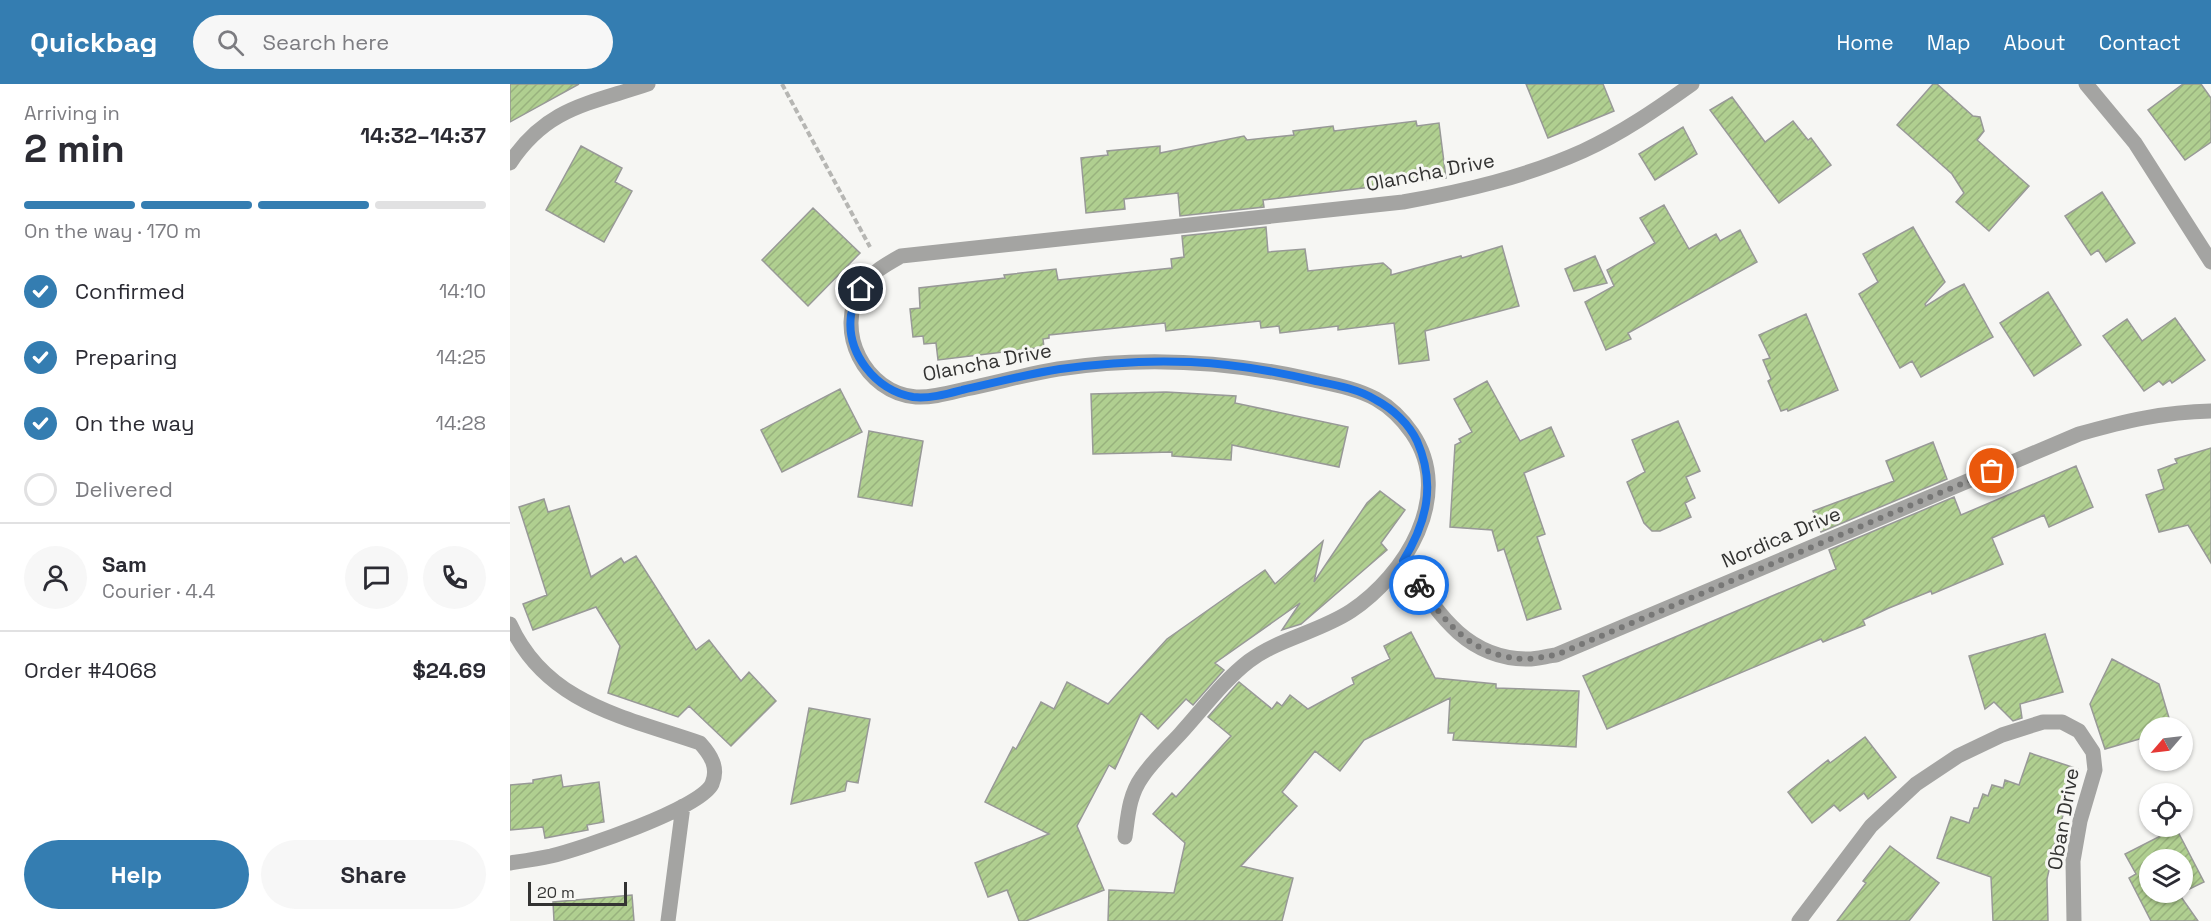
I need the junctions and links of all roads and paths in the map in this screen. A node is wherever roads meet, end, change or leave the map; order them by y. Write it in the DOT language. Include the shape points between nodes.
graph roads {
  1 [pos="648,84"];
  2 [pos="782,84"];
  3 [pos="1692,84"];
  4 [pos="2086,84"];
  5 [pos="510,163"];
  6 [pos="2211,262"];
  7 [pos="881,267"];
  8 [pos="2211,411"];
  9 [pos="1403,561"];
  10 [pos="510,624"];
  11 [pos="683,806"];
  12 [pos="1125,837"];
  13 [pos="510,863"];
  14 [pos="668,921"];
  15 [pos="1798,921"];
  16 [pos="2074,921"];
  1 -- 5 [label="street" via="568,110 543,125"];
  2 -- 7 [label="path"];
  3 -- 7 [label="street, Olancha Drive" via="1648,115 1584,150 1525,174 1465,191 1403,202 901,256"];
  4 -- 6 [label="street" via="2135,143"];
  7 -- 9 [label="street, Olancha Drive" via="861,289 851,314 852,336 860,360 874,378 891,390 914,397 936,396 1058,369 1126,362 1191,362 1270,370 1337,385 1375,399 1398,415 1414,435 1425,459 1429,489 1423,520"];
  8 -- 9 [label="street, Nordica Drive" via="2130,419 2079,434 1556,655 1528,659 1499,655 1472,644 1438,613"];
  9 -- 12 [label="street, Olancha Drive" via="1380,588 1349,612 1280,642 1227,681 1141,778 1130,803"];
  10 -- 11 [label="street" via="536,666 556,685 586,703 700,743 711,755 715,768 712,783 705,794"];
  11 -- 13 [label="street" via="618,835 551,856"];
  11 -- 14 [label="street"];
  15 -- 16 [label="street, Oban Drive" via="1871,826 1916,784 1958,756 2002,735 2043,722 2062,722 2079,731 2093,752 2096,770 2080,821 2073,861"];
}
